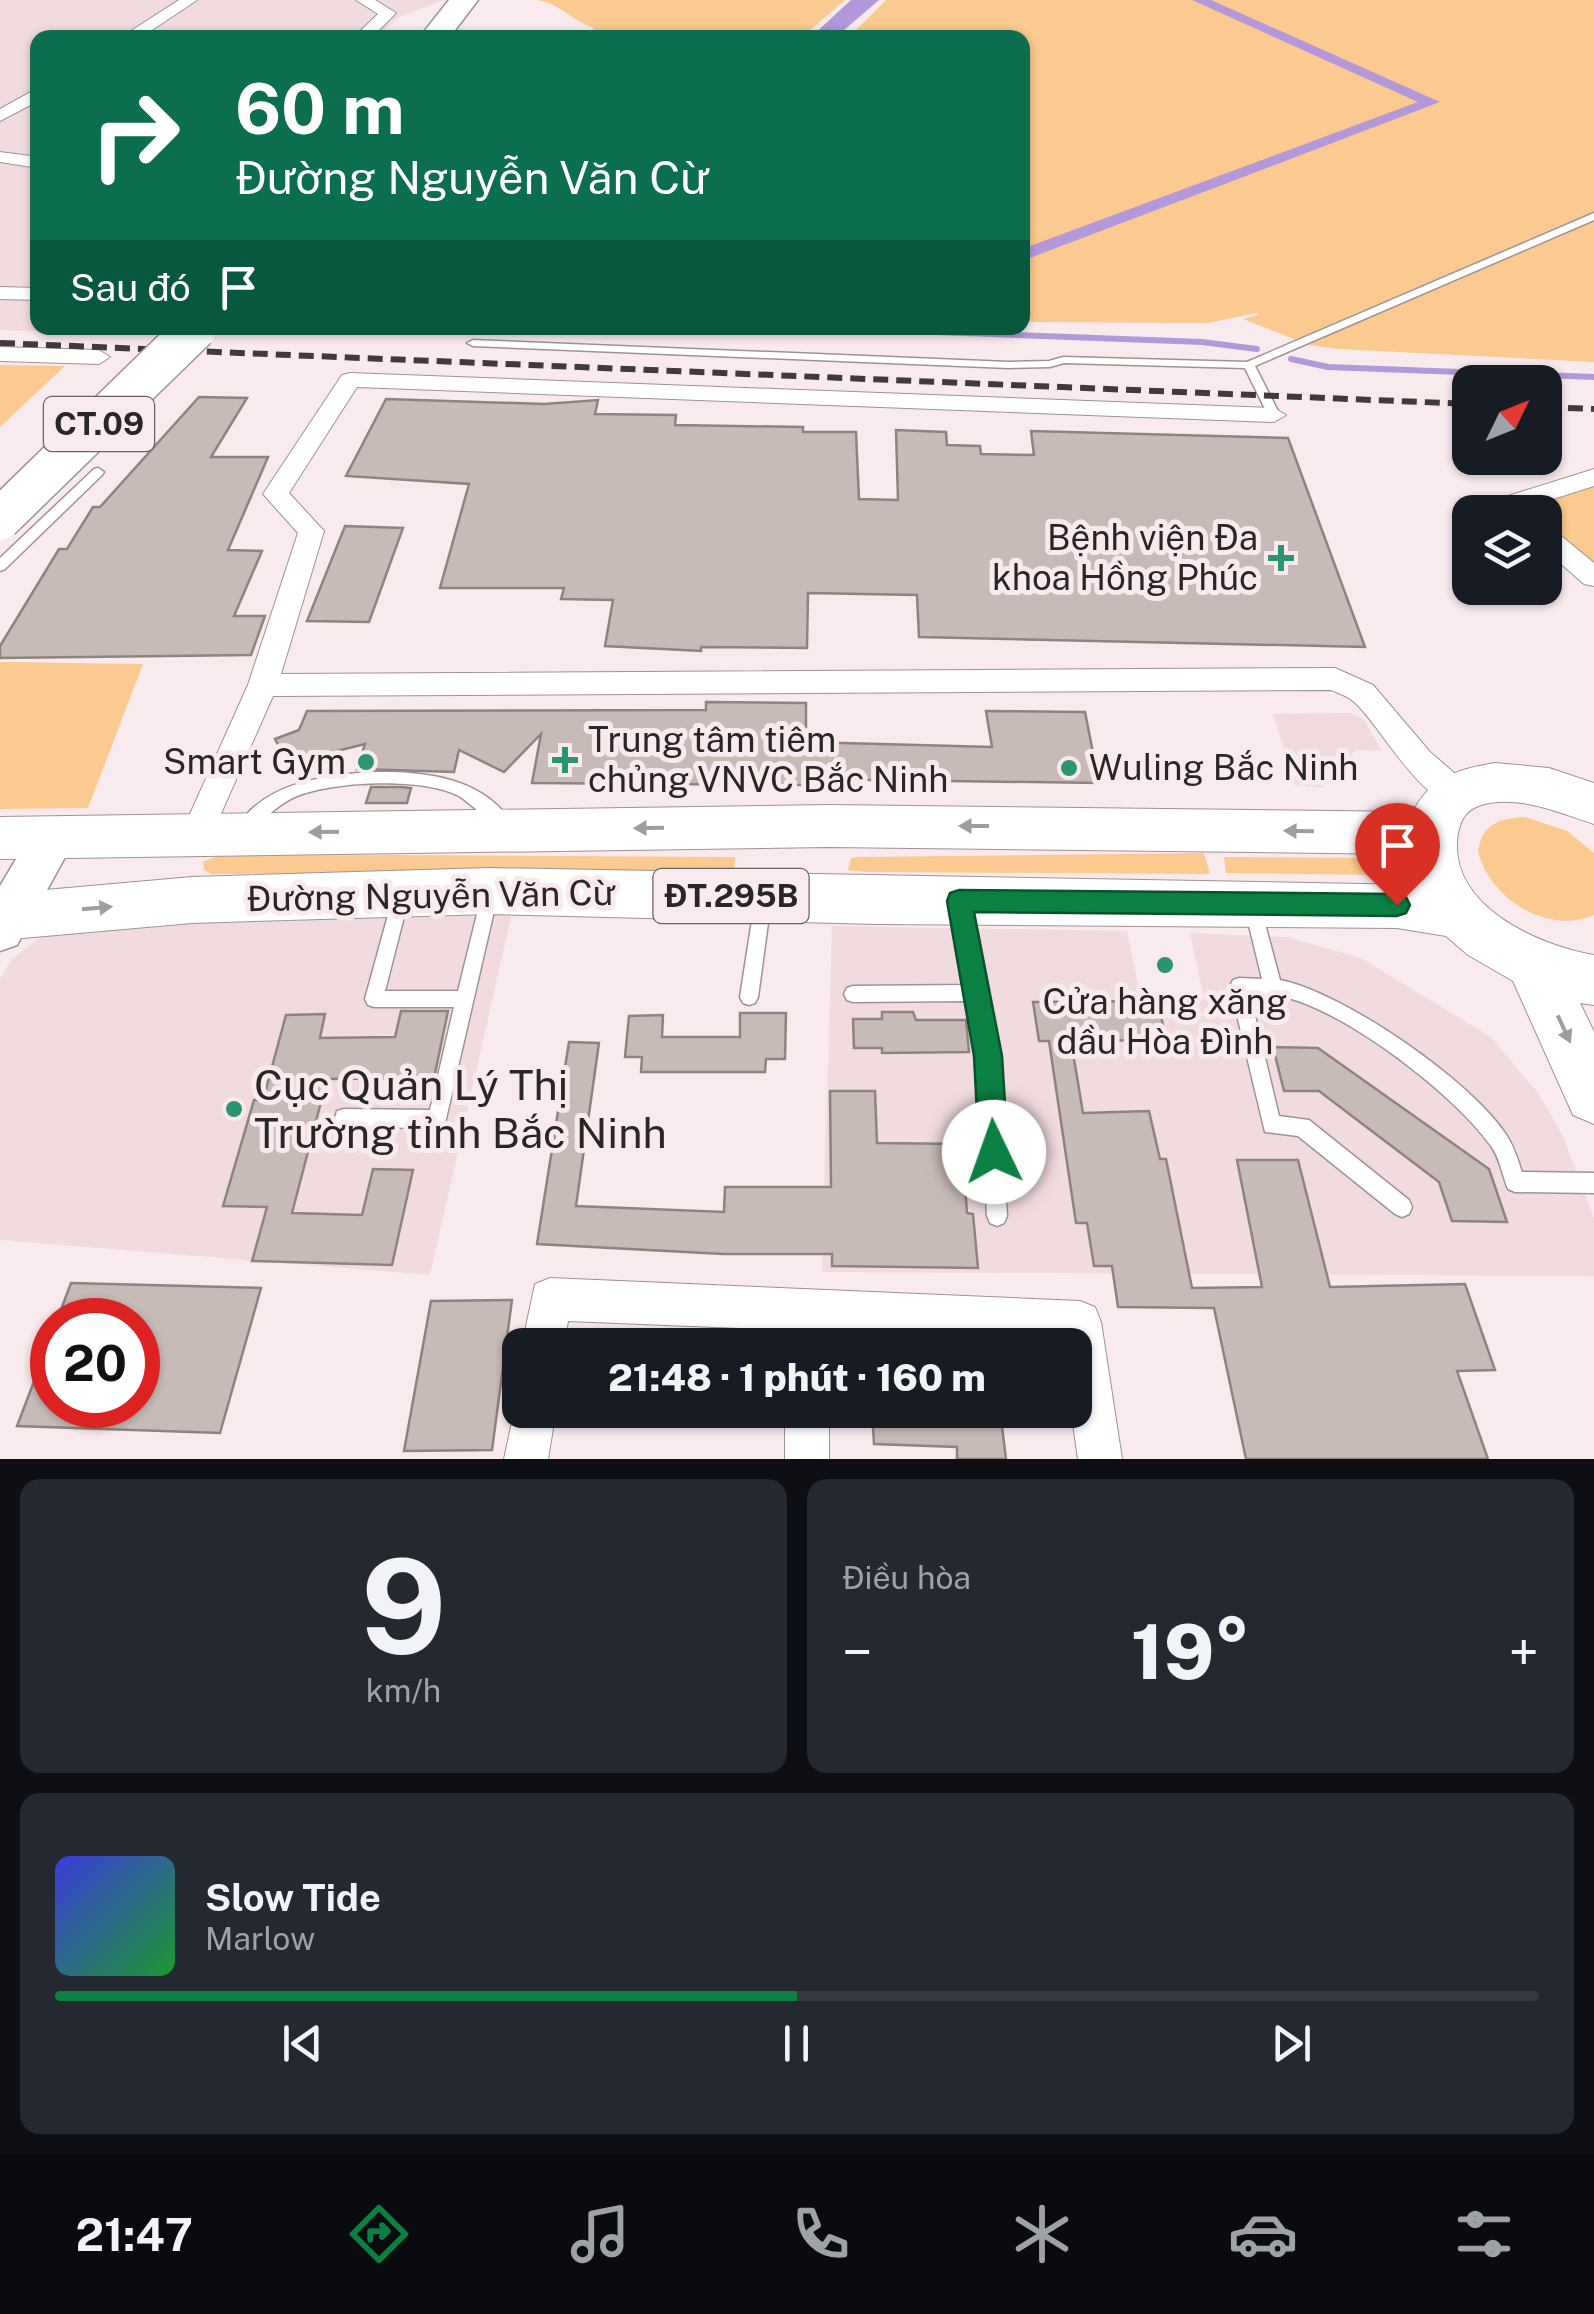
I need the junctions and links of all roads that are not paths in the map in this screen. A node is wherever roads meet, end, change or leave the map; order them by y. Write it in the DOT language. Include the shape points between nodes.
graph roads {
  1 [pos="190,0"];
  2 [pos="364,0"];
  3 [pos="478,1"];
  4 [pos="141,30"];
  5 [pos="371,30"];
  6 [pos="442,30"];
  7 [pos="467,30"];
  8 [pos="30,98"];
  9 [pos="0,116"];
  10 [pos="0,156"];
  11 [pos="30,162"];
  12 [pos="1594,216"];
  13 [pos="0,292"];
  14 [pos="30,294"];
  15 [pos="142,335"];
  16 [pos="189,335"];
  17 [pos="473,343"];
  18 [pos="0,354"];
  19 [pos="99,357"];
  20 [pos="1250,365"];
  21 [pos="1274,415"];
  22 [pos="0,466"];
  23 [pos="98,472"];
  24 [pos="1594,477"];
  25 [pos="1538,495"];
  26 [pos="0,518"];
  27 [pos="1562,551"];
  28 [pos="0,566"];
  29 [pos="1594,578"];
  30 [pos="263,685"];
  31 [pos="1594,804"];
  32 [pos="1444,814"];
  33 [pos="829,826"];
  34 [pos="217,834"];
  35 [pos="54,837"];
  36 [pos="0,838"];
  37 [pos="490,891"];
  38 [pos="402,893"];
  39 [pos="764,897"];
  40 [pos="830,900"];
  41 [pos="174,901"];
  42 [pos="959,901"];
  43 [pos="1252,904"];
  44 [pos="1463,915"];
  45 [pos="3,921"];
  46 [pos="1533,964"];
  47 [pos="1594,980"];
  48 [pos="1272,988"];
  49 [pos="976,993"];
  50 [pos="853,994"];
  51 [pos="749,997"];
  52 [pos="466,998"];
  53 [pos="1594,1094"];
  54 [pos="344,1118"];
  55 [pos="1594,1183"];
  56 [pos="1402,1207"];
  57 [pos="997,1216"];
  58 [pos="546,1328"];
  59 [pos="807,1328"];
  60 [pos="1081,1328"];
  61 [pos="1092,1404"];
  62 [pos="531,1428"];
  63 [pos="807,1428"];
  64 [pos="526,1459"];
  65 [pos="807,1459"];
  66 [pos="1100,1459"];
  1 -- 4 [label="street"];
  2 -- 5 [label="street" via="388,14"];
  3 -- 6 [label="highway"];
  3 -- 7 [label="highway"];
  8 -- 9 [label="street"];
  10 -- 11 [label="street"];
  12 -- 20 [label="lane"];
  13 -- 14 [label="street"];
  15 -- 22 [label="highway, CT.09"];
  16 -- 26 [label="highway, CT.09, bridge"];
  17 -- 20 [label="lane" via="1009,365"];
  18 -- 19 [label="street"];
  20 -- 21 [label="lane"];
  21 -- 30 [label="street" via="350,380 276,494 311,531"];
  23 -- 28 [label="lane"];
  24 -- 25 [label="street"];
  27 -- 29 [label="street"];
  30 -- 32 [label="street" via="1335,679 1363,694 1419,761"];
  30 -- 34 [label="street"];
  31 -- 32 [label="main road, Đường Nguyễn Văn Cừ" via="1526,782 1495,782"];
  32 -- 33 [label="main road, Đường Nguyễn Văn Cừ / ĐT.295B, one-way"];
  32 -- 44 [label="main road" via="1436,872"];
  33 -- 34 [label="main road, Đường Nguyễn Văn Cừ / ĐT.295B, one-way"];
  33 -- 40 [label="main road"];
  34 -- 35 [label="main road, Đường Nguyễn Văn Cừ / ĐT.295B"];
  34 -- 41 [label="main road"];
  35 -- 36 [label="main road, Đường Nguyễn Văn Cừ / ĐT.295B"];
  35 -- 45 [label="street"];
  37 -- 38 [label="main road, Đường Nguyễn Văn Cừ / ĐT.295B"];
  37 -- 39 [label="main road, Đường Nguyễn Văn Cừ / ĐT.295B"];
  37 -- 52 [label="lane"];
  38 -- 41 [label="main road, Đường Nguyễn Văn Cừ / ĐT.295B"];
  38 -- 52 [label="lane" via="374,999"];
  39 -- 40 [label="main road, Đường Nguyễn Văn Cừ / ĐT.295B"];
  39 -- 51 [label="lane"];
  40 -- 42 [label="main road, Đường Nguyễn Văn Cừ / ĐT.295B"];
  45 -- 41 [label="main road, Đường Nguyễn Văn Cừ / ĐT.295B, one-way"];
  42 -- 43 [label="main road, Đường Nguyễn Văn Cừ / ĐT.295B"];
  42 -- 49 [label="lane"];
  43 -- 44 [label="main road, Đường Nguyễn Văn Cừ / ĐT.295B" via="1397,905"];
  43 -- 48 [label="lane"];
  44 -- 46 [label="main road"];
  46 -- 47 [label="main road"];
  46 -- 53 [label="main road, one-way"];
  48 -- 55 [label="lane" via="1331,1007 1442,1084 1501,1143 1514,1182"];
  48 -- 56 [label="lane" via="1239,986 1272,1125 1302,1127"];
  49 -- 50 [label="lane"];
  49 -- 57 [label="lane" via="988,1056"];
  52 -- 54 [label="lane" via="437,1119"];
  58 -- 59 [label="street" via="550,1299"];
  59 -- 60 [label="street" via="1080,1322"];
  61 -- 66 [label="street"];
  62 -- 64 [label="street"];
  63 -- 65 [label="street"];
}
